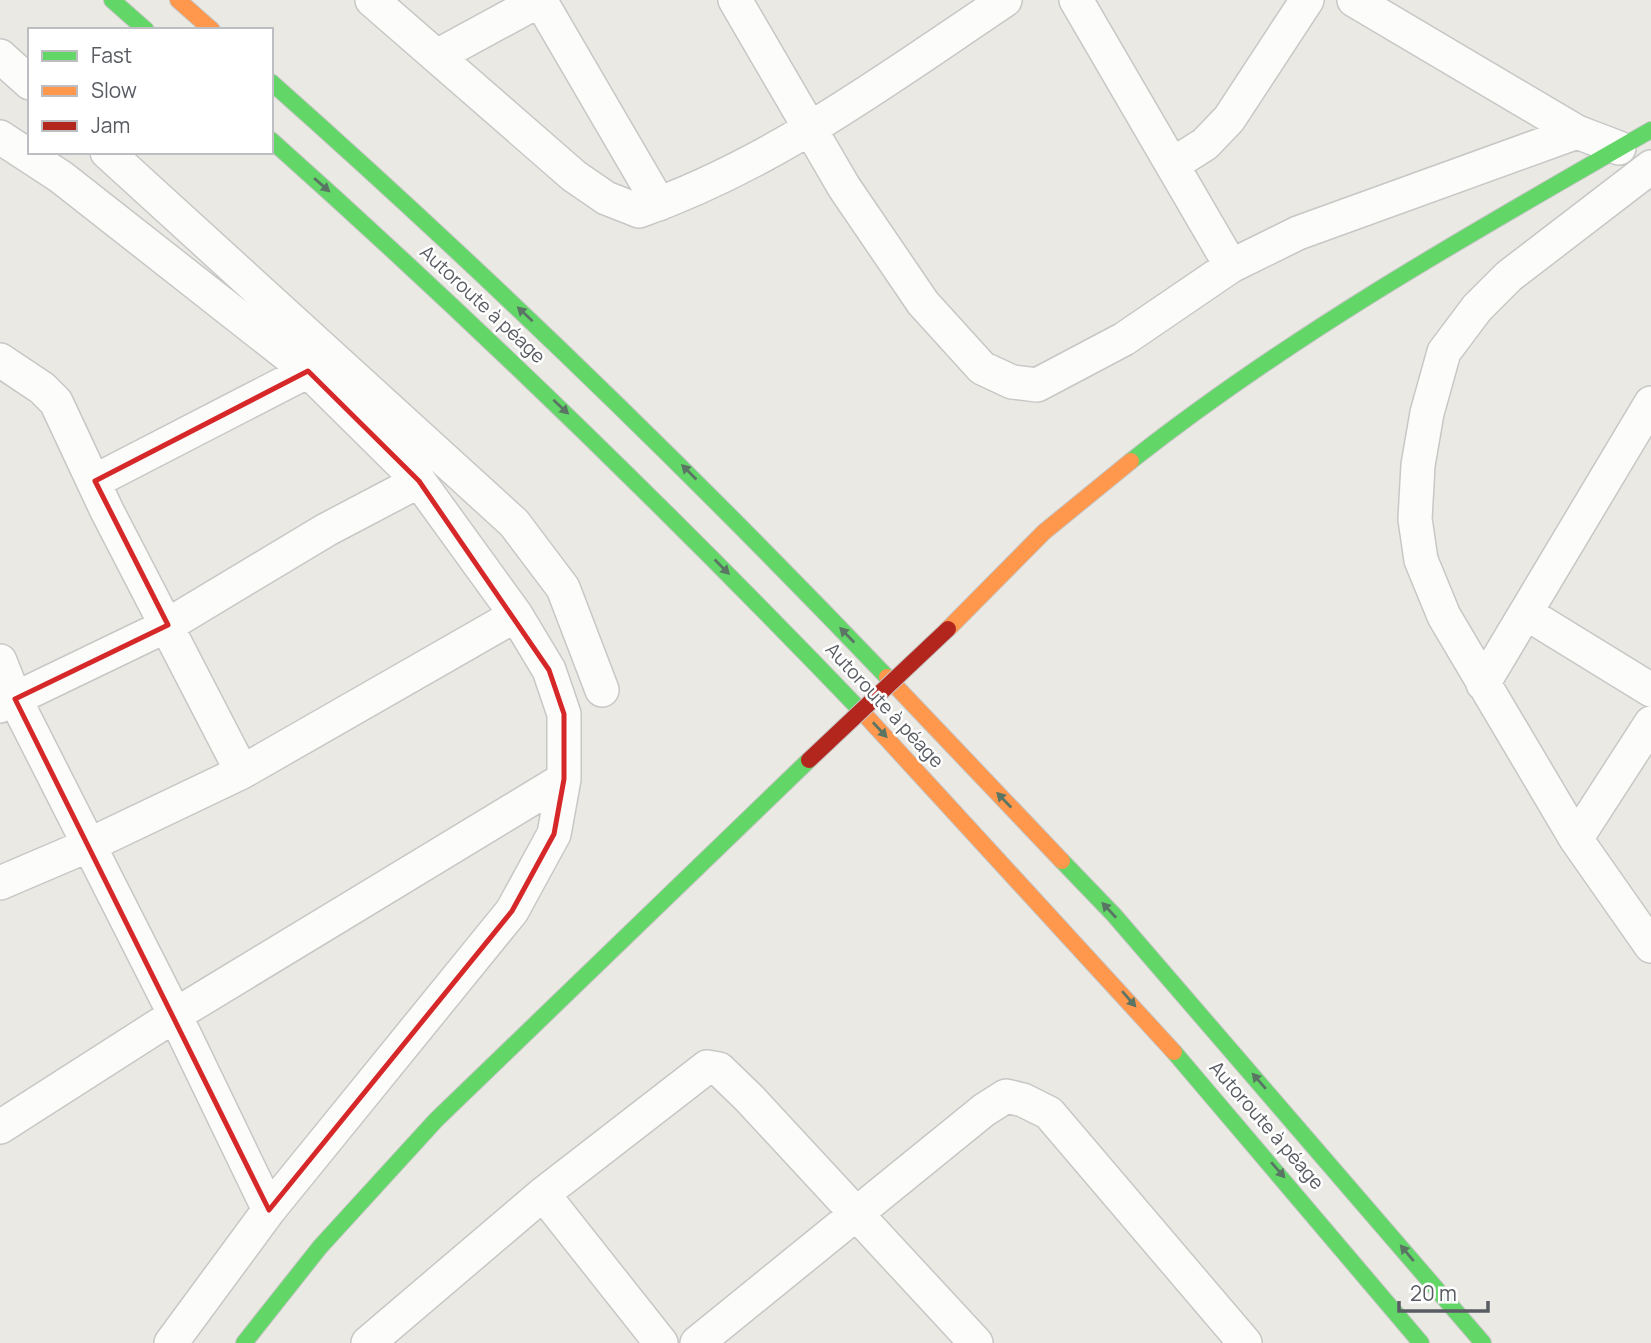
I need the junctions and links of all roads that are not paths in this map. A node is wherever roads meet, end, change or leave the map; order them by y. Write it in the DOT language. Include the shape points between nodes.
graph roads {
  1 [pos="112,0"];
  2 [pos="178,0"];
  3 [pos="372,0"];
  4 [pos="736,0"];
  5 [pos="1004,0"];
  6 [pos="1076,0"];
  7 [pos="1307,0"];
  8 [pos="1370,4"];
  9 [pos="144,28"];
  10 [pos="210,28"];
  11 [pos="0,56"];
  12 [pos="437,56"];
  13 [pos="28,81"];
  14 [pos="273,84"];
  15 [pos="810,130"];
  16 [pos="1651,130"];
  17 [pos="1577,132"];
  18 [pos="0,137"];
  19 [pos="273,142"];
  20 [pos="1619,148"];
  21 [pos="109,154"];
  22 [pos="1172,165"];
  23 [pos="1649,171"];
  24 [pos="659,204"];
  25 [pos="1231,266"];
  26 [pos="0,360"];
  27 [pos="308,371"];
  28 [pos="1646,423"];
  29 [pos="95,481"];
  30 [pos="419,481"];
  31 [pos="1526,613"];
  32 [pos="516,615"];
  33 [pos="168,625"];
  34 [pos="0,662"];
  35 [pos="1483,684"];
  36 [pos="601,690"];
  37 [pos="1651,690"];
  38 [pos="7,703"];
  39 [pos="1651,723"];
  40 [pos="242,772"];
  41 [pos="564,779"];
  42 [pos="1576,839"];
  43 [pos="89,845"];
  44 [pos="0,883"];
  45 [pos="1651,946"];
  46 [pos="175,1015"];
  47 [pos="0,1127"];
  48 [pos="543,1194"];
  49 [pos="269,1210"];
  50 [pos="857,1214"];
  51 [pos="973,1342"];
  52 [pos="171,1343"];
  53 [pos="244,1343"];
  54 [pos="369,1343"];
  55 [pos="661,1343"];
  56 [pos="697,1343"];
  57 [pos="1245,1343"];
  58 [pos="1422,1343"];
  59 [pos="1483,1343"];
  1 -- 9 [label="main road"];
  2 -- 10 [label="main road"];
  3 -- 12 [label="street"];
  4 -- 15 [label="street"];
  5 -- 15 [label="street"];
  6 -- 22 [label="street"];
  7 -- 22 [label="street" via="1229,119 1205,144"];
  8 -- 17 [label="street"];
  11 -- 13 [label="street"];
  12 -- 24 [label="street" via="574,176 606,198 639,211"];
  12 -- 24 [label="street" via="540,0"];
  59 -- 14 [label="main road, one-way" via="1114,915 734,517 408,204"];
  15 -- 24 [label="street"];
  15 -- 25 [label="street" via="923,303 982,368 1012,382 1037,386 1124,339"];
  16 -- 20 [label="main road"];
  17 -- 20 [label="street"];
  17 -- 25 [label="street" via="1298,233"];
  18 -- 27 [label="street" via="61,177"];
  19 -- 58 [label="main road, Autoroute à péage, one-way" via="588,432 810,655 1111,979 1331,1231"];
  20 -- 53 [label="main road, bridge" via="1317,327 1237,380 1076,504 436,1120 320,1247"];
  21 -- 36 [label="street" via="514,523 563,588"];
  22 -- 25 [label="street"];
  23 -- 35 [label="street" via="1509,276 1477,308 1444,352 1424,426 1415,519 1421,560"];
  26 -- 29 [label="street" via="56,402"];
  27 -- 29 [label="street"];
  27 -- 30 [label="street"];
  28 -- 31 [label="street"];
  29 -- 33 [label="street"];
  30 -- 32 [label="street"];
  30 -- 33 [label="street" via="326,530"];
  31 -- 35 [label="street"];
  31 -- 37 [label="street"];
  32 -- 40 [label="street"];
  32 -- 41 [label="street" via="549,670 564,715"];
  33 -- 38 [label="street"];
  33 -- 40 [label="street"];
  34 -- 38 [label="street"];
  35 -- 42 [label="street"];
  38 -- 43 [label="street"];
  39 -- 42 [label="street"];
  40 -- 43 [label="street"];
  41 -- 46 [label="street"];
  41 -- 49 [label="street" via="554,834 512,911"];
  42 -- 45 [label="street"];
  43 -- 44 [label="street"];
  43 -- 46 [label="street"];
  46 -- 47 [label="street"];
  46 -- 49 [label="street"];
  48 -- 50 [label="street" via="707,1067 713,1067 749,1098"];
  48 -- 54 [label="street"];
  48 -- 55 [label="street"];
  49 -- 52 [label="street"];
  50 -- 51 [label="street"];
  50 -- 56 [label="street"];
  50 -- 57 [label="street" via="984,1110 1006,1097 1023,1100 1049,1113"];
}
